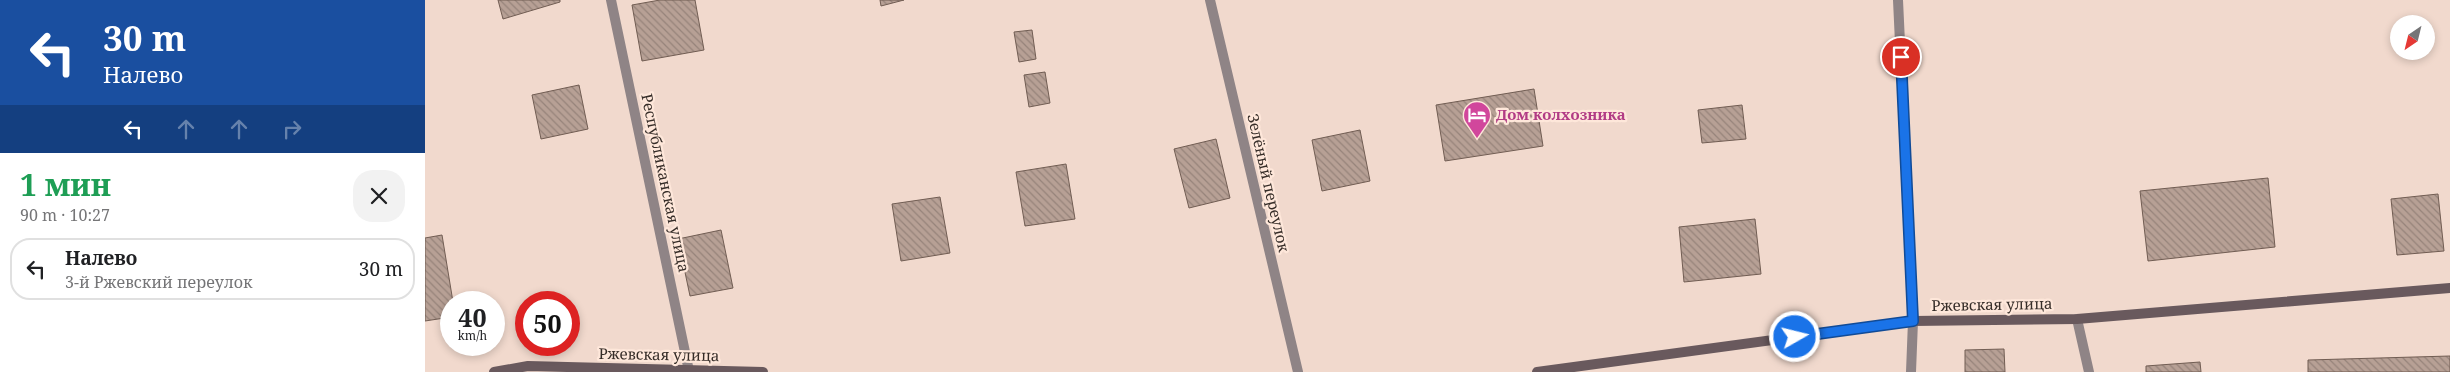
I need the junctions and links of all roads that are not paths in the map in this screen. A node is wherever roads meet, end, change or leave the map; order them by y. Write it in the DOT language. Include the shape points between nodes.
graph roads {
  1 [pos="611,0"];
  2 [pos="1210,0"];
  3 [pos="1898,0"];
  4 [pos="2450,288"];
  5 [pos="2077,319"];
  6 [pos="1913,321"];
  7 [pos="529,369"];
  8 [pos="689,371"];
  9 [pos="494,372"];
  10 [pos="763,372"];
  11 [pos="1298,372"];
  12 [pos="1537,372"];
  13 [pos="1911,372"];
  14 [pos="2089,372"];
  1 -- 8 [label="street, Республиканская улица"];
  2 -- 11 [label="street, Зелёный переулок"];
  3 -- 6 [label="street"];
  4 -- 5 [label="main road, Ржевская улица"];
  5 -- 6 [label="main road, Ржевская улица"];
  5 -- 14 [label="street"];
  6 -- 12 [label="main road, Ржевская улица"];
  6 -- 13 [label="street"];
  7 -- 8 [label="main road, Ржевская улица"];
  7 -- 9 [label="main road, Ржевская улица"];
  8 -- 10 [label="main road, Ржевская улица"];
}
